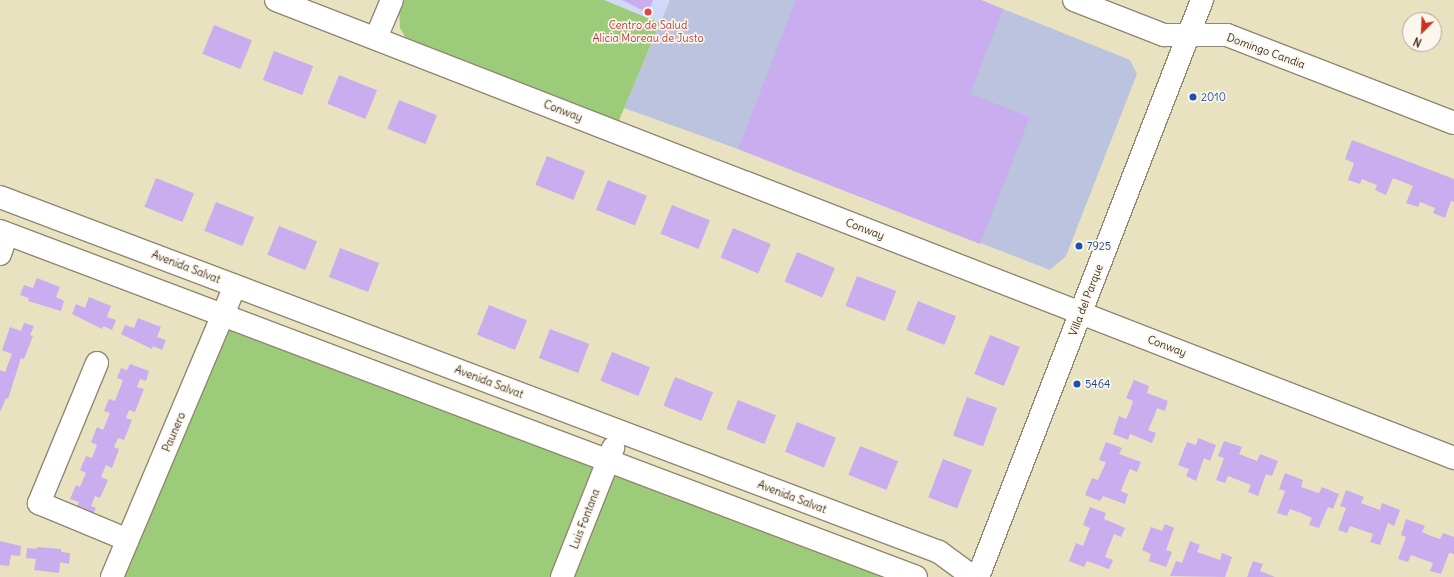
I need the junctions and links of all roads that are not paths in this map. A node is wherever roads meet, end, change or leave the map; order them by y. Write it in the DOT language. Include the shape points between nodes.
graph roads {
  1 [pos="392,0"];
  2 [pos="1074,0"];
  3 [pos="1202,0"];
  4 [pos="281,1"];
  5 [pos="1188,35"];
  6 [pos="376,38"];
  7 [pos="1454,123"];
  8 [pos="0,197"];
  9 [pos="2,240"];
  10 [pos="235,286"];
  11 [pos="1080,313"];
  12 [pos="223,316"];
  13 [pos="97,363"];
  14 [pos="619,432"];
  15 [pos="1454,458"];
  16 [pos="608,461"];
  17 [pos="128,540"];
  18 [pos="112,577"];
  19 [pos="562,577"];
  20 [pos="916,577"];
  21 [pos="973,577"];
  22 [pos="978,577"];
  1 -- 6 [label="street"];
  2 -- 5 [label="street, Domingo Candia" via="1164,35"];
  3 -- 5 [label="street, Villa del Parque"];
  4 -- 6 [label="street, Conway"];
  5 -- 7 [label="street, Domingo Candia" via="1227,35"];
  5 -- 11 [label="street, Villa del Parque"];
  6 -- 11 [label="street, Conway"];
  8 -- 10 [label="street, Avenida Salvat"];
  9 -- 12 [label="street"];
  10 -- 12 [label="street, Paunero"];
  10 -- 14 [label="street, Avenida Salvat"];
  11 -- 15 [label="street, Conway"];
  11 -- 22 [label="street, Villa del Parque"];
  12 -- 16 [label="street"];
  12 -- 17 [label="street, Paunero"];
  13 -- 17 [label="street" via="39,503"];
  14 -- 16 [label="street, Luis Fontana"];
  14 -- 21 [label="street, Avenida Salvat" via="939,552"];
  16 -- 19 [label="street, Luis Fontana"];
  16 -- 20 [label="street"];
  17 -- 18 [label="street, Paunero"];
}
